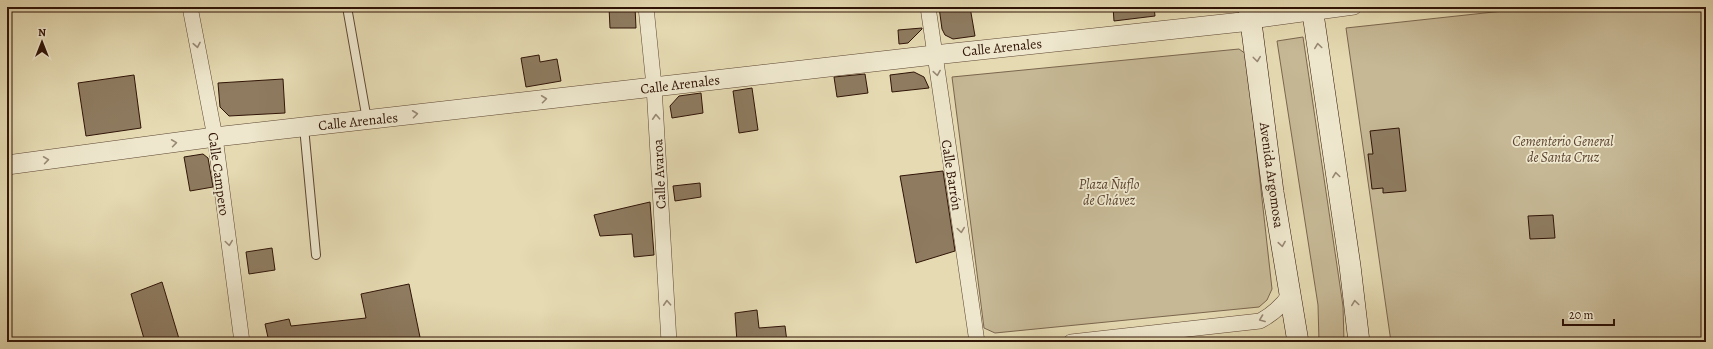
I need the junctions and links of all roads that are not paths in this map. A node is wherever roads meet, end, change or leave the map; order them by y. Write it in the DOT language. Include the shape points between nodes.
graph roads {
  1 [pos="190,7"];
  2 [pos="347,7"];
  3 [pos="646,7"];
  4 [pos="928,7"];
  5 [pos="1354,7"];
  6 [pos="1312,10"];
  7 [pos="1250,14"];
  8 [pos="934,54"];
  9 [pos="654,86"];
  10 [pos="367,120"];
  11 [pos="304,127"];
  12 [pos="215,137"];
  13 [pos="7,165"];
  14 [pos="316,255"];
  15 [pos="1290,294"];
  16 [pos="242,342"];
  17 [pos="669,342"];
  18 [pos="977,342"];
  19 [pos="1071,342"];
  20 [pos="1298,342"];
  21 [pos="1360,342"];
  1 -- 12 [label="street, Calle Campero, one-way"];
  2 -- 10 [label="lane"];
  3 -- 9 [label="street, Calle Avaroa"];
  4 -- 8 [label="street, Calle Barrón"];
  5 -- 6 [label="street, Calle Arenales"];
  6 -- 7 [label="street, Calle Arenales"];
  21 -- 6 [label="main road, one-way"];
  7 -- 8 [label="street, Calle Arenales"];
  7 -- 15 [label="main road, Avenida Argomosa, one-way" via="1273,192"];
  8 -- 9 [label="street, Calle Arenales"];
  8 -- 18 [label="street, Calle Barrón, one-way"];
  10 -- 9 [label="street, Calle Arenales, one-way"];
  17 -- 9 [label="street, Calle Avaroa, one-way"];
  10 -- 11 [label="street, Calle Arenales"];
  11 -- 12 [label="street, Calle Arenales"];
  11 -- 14 [label="lane"];
  13 -- 12 [label="street, Calle Arenales, one-way"];
  12 -- 16 [label="street, Calle Campero, one-way"];
  15 -- 19 [label="street, one-way" via="1283,305 1260,321"];
  15 -- 20 [label="main road, Avenida Argomosa"];
}
